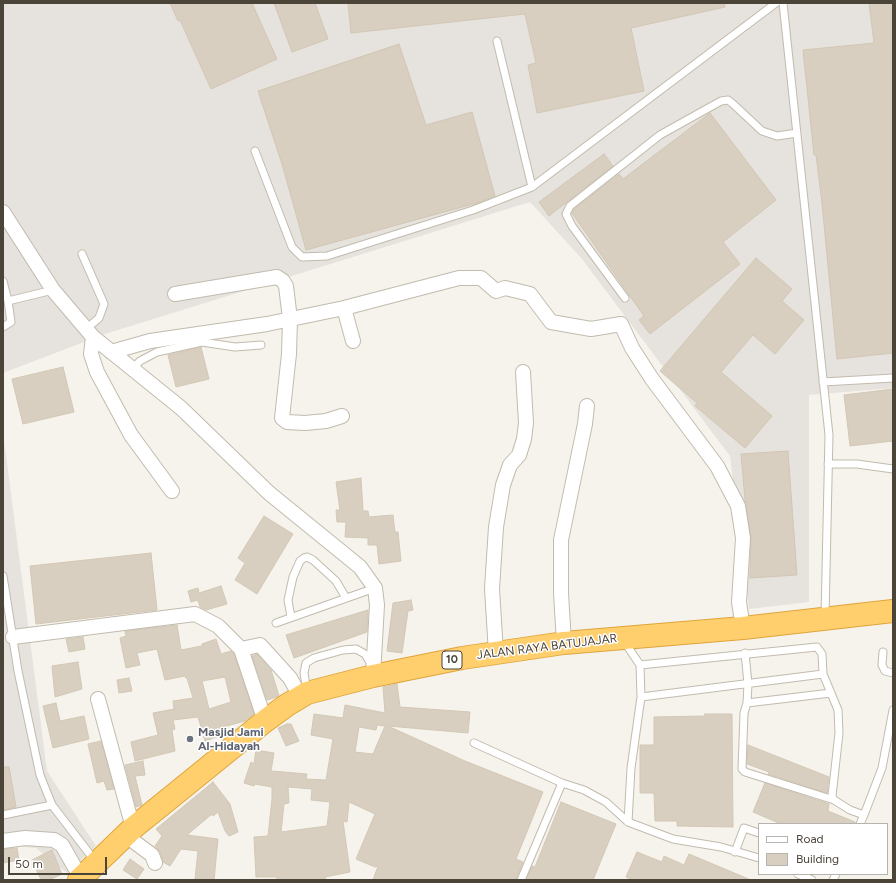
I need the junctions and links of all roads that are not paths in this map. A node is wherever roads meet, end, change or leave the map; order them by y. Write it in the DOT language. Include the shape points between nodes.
graph roads {
  1 [pos="776,3"];
  2 [pos="783,3"];
  3 [pos="497,41"];
  4 [pos="797,133"];
  5 [pos="255,151"];
  6 [pos="532,188"];
  7 [pos="3,212"];
  8 [pos="82,254"];
  9 [pos="3,281"];
  10 [pos="53,290"];
  11 [pos="175,294"];
  12 [pos="625,298"];
  13 [pos="8,300"];
  14 [pos="344,308"];
  15 [pos="290,318"];
  16 [pos="3,327"];
  17 [pos="90,333"];
  18 [pos="353,341"];
  19 [pos="261,345"];
  20 [pos="111,352"];
  21 [pos="132,369"];
  22 [pos="523,372"];
  23 [pos="893,378"];
  24 [pos="823,382"];
  25 [pos="587,406"];
  26 [pos="342,416"];
  27 [pos="828,464"];
  28 [pos="893,469"];
  29 [pos="172,491"];
  30 [pos="3,576"];
  31 [pos="375,588"];
  32 [pos="346,598"];
  33 [pos="893,610"];
  34 [pos="291,617"];
  35 [pos="825,619"];
  36 [pos="276,623"];
  37 [pos="743,628"];
  38 [pos="13,636"];
  39 [pos="621,638"];
  40 [pos="564,642"];
  41 [pos="241,649"];
  42 [pos="883,652"];
  43 [pos="496,653"];
  44 [pos="745,653"];
  45 [pos="640,666"];
  46 [pos="373,673"];
  47 [pos="893,673"];
  48 [pos="823,674"];
  49 [pos="748,684"];
  50 [pos="831,693"];
  51 [pos="304,695"];
  52 [pos="641,697"];
  53 [pos="98,699"];
  54 [pos="747,703"];
  55 [pos="893,710"];
  56 [pos="265,721"];
  57 [pos="474,743"];
  58 [pos="562,783"];
  59 [pos="834,800"];
  60 [pos="52,805"];
  61 [pos="3,815"];
  62 [pos="864,815"];
  63 [pos="628,822"];
  64 [pos="860,823"];
  65 [pos="129,831"];
  66 [pos="758,833"];
  67 [pos="3,841"];
  68 [pos="736,852"];
  69 [pos="758,858"];
  70 [pos="155,863"];
  71 [pos="85,874"];
  72 [pos="800,875"];
  73 [pos="521,880"];
  74 [pos="812,880"];
  1 -- 6 [label="lane"];
  2 -- 4 [label="lane"];
  3 -- 6 [label="lane"];
  4 -- 12 [label="lane" via="777,136 762,131 728,100 721,101 660,135 570,206 566,214 572,226"];
  4 -- 24 [label="lane"];
  5 -- 6 [label="lane" via="292,247 302,257 327,256"];
  7 -- 10 [label="street"];
  8 -- 17 [label="lane" via="104,304"];
  9 -- 13 [label="lane"];
  10 -- 13 [label="lane"];
  10 -- 17 [label="street"];
  11 -- 15 [label="street" via="276,277 283,280 286,286"];
  13 -- 16 [label="lane" via="10,322"];
  14 -- 15 [label="street"];
  14 -- 18 [label="street"];
  14 -- 37 [label="street" via="458,278 481,278 496,291 505,288 530,294 551,322 591,329 621,324 632,348 652,379 717,466 738,506 743,538 739,602"];
  15 -- 20 [label="street" via="267,324 150,341"];
  15 -- 26 [label="street" via="282,418 288,422 305,423"];
  17 -- 20 [label="street"];
  17 -- 29 [label="street" via="91,354 97,372 130,435"];
  19 -- 21 [label="lane" via="235,347 202,342 157,352 140,361"];
  20 -- 21 [label="street"];
  21 -- 31 [label="street" via="181,408 269,493 360,567"];
  22 -- 43 [label="street" via="526,423 524,439 520,455 510,465 503,485 496,527 492,589"];
  23 -- 24 [label="lane"];
  24 -- 27 [label="lane" via="829,435"];
  25 -- 40 [label="street" via="561,540"];
  27 -- 28 [label="lane" via="857,464"];
  27 -- 35 [label="lane"];
  30 -- 38 [label="lane"];
  31 -- 32 [label="lane"];
  31 -- 46 [label="street" via="377,605"];
  32 -- 34 [label="lane"];
  32 -- 34 [label="lane" via="336,581 313,560 304,558 293,577 288,600"];
  33 -- 35 [label="highway, JALAN RAYA BATUJAJAR / 10"];
  34 -- 36 [label="lane"];
  35 -- 37 [label="highway, JALAN RAYA BATUJAJAR / 10"];
  37 -- 39 [label="highway, JALAN RAYA BATUJAJAR / 10"];
  38 -- 41 [label="street" via="195,614 218,626"];
  38 -- 60 [label="lane" via="40,775"];
  39 -- 40 [label="highway, JALAN RAYA BATUJAJAR / 10"];
  39 -- 45 [label="lane"];
  40 -- 43 [label="highway, JALAN RAYA BATUJAJAR / 10"];
  41 -- 51 [label="street" via="260,645"];
  41 -- 56 [label="street"];
  42 -- 47 [label="lane" via="882,665 885,671"];
  43 -- 46 [label="highway, JALAN RAYA BATUJAJAR / 10"];
  44 -- 45 [label="lane"];
  44 -- 48 [label="lane" via="816,647 822,654"];
  44 -- 49 [label="lane"];
  45 -- 52 [label="lane"];
  46 -- 51 [label="highway, JALAN RAYA BATUJAJAR / 10"];
  46 -- 51 [label="lane" via="365,654 356,649 314,658 306,663"];
  48 -- 49 [label="lane"];
  48 -- 50 [label="lane"];
  49 -- 52 [label="lane"];
  49 -- 54 [label="lane"];
  50 -- 54 [label="lane"];
  50 -- 59 [label="lane" via="838,710 839,733"];
  51 -- 56 [label="highway, JALAN RAYA BATUJAJAR / 10"];
  52 -- 63 [label="lane" via="630,768"];
  53 -- 65 [label="street"];
  54 -- 59 [label="lane" via="744,713 742,769"];
  55 -- 62 [label="lane" via="882,768"];
  56 -- 65 [label="highway, JALAN RAYA BATUJAJAR / 10"];
  57 -- 58 [label="lane"];
  58 -- 63 [label="lane" via="584,790 606,802"];
  58 -- 73 [label="lane"];
  59 -- 62 [label="lane"];
  60 -- 61 [label="lane"];
  60 -- 71 [label="lane"];
  62 -- 64 [label="lane"];
  63 -- 68 [label="lane" via="673,839"];
  65 -- 70 [label="street" via="152,856"];
  65 -- 71 [label="highway, JALAN RAYA BATUJAJAR / 10"];
  66 -- 68 [label="lane" via="744,828"];
  67 -- 71 [label="street" via="25,838 54,840 62,845"];
  68 -- 69 [label="lane"];
  72 -- 74 [label="lane"];
}
